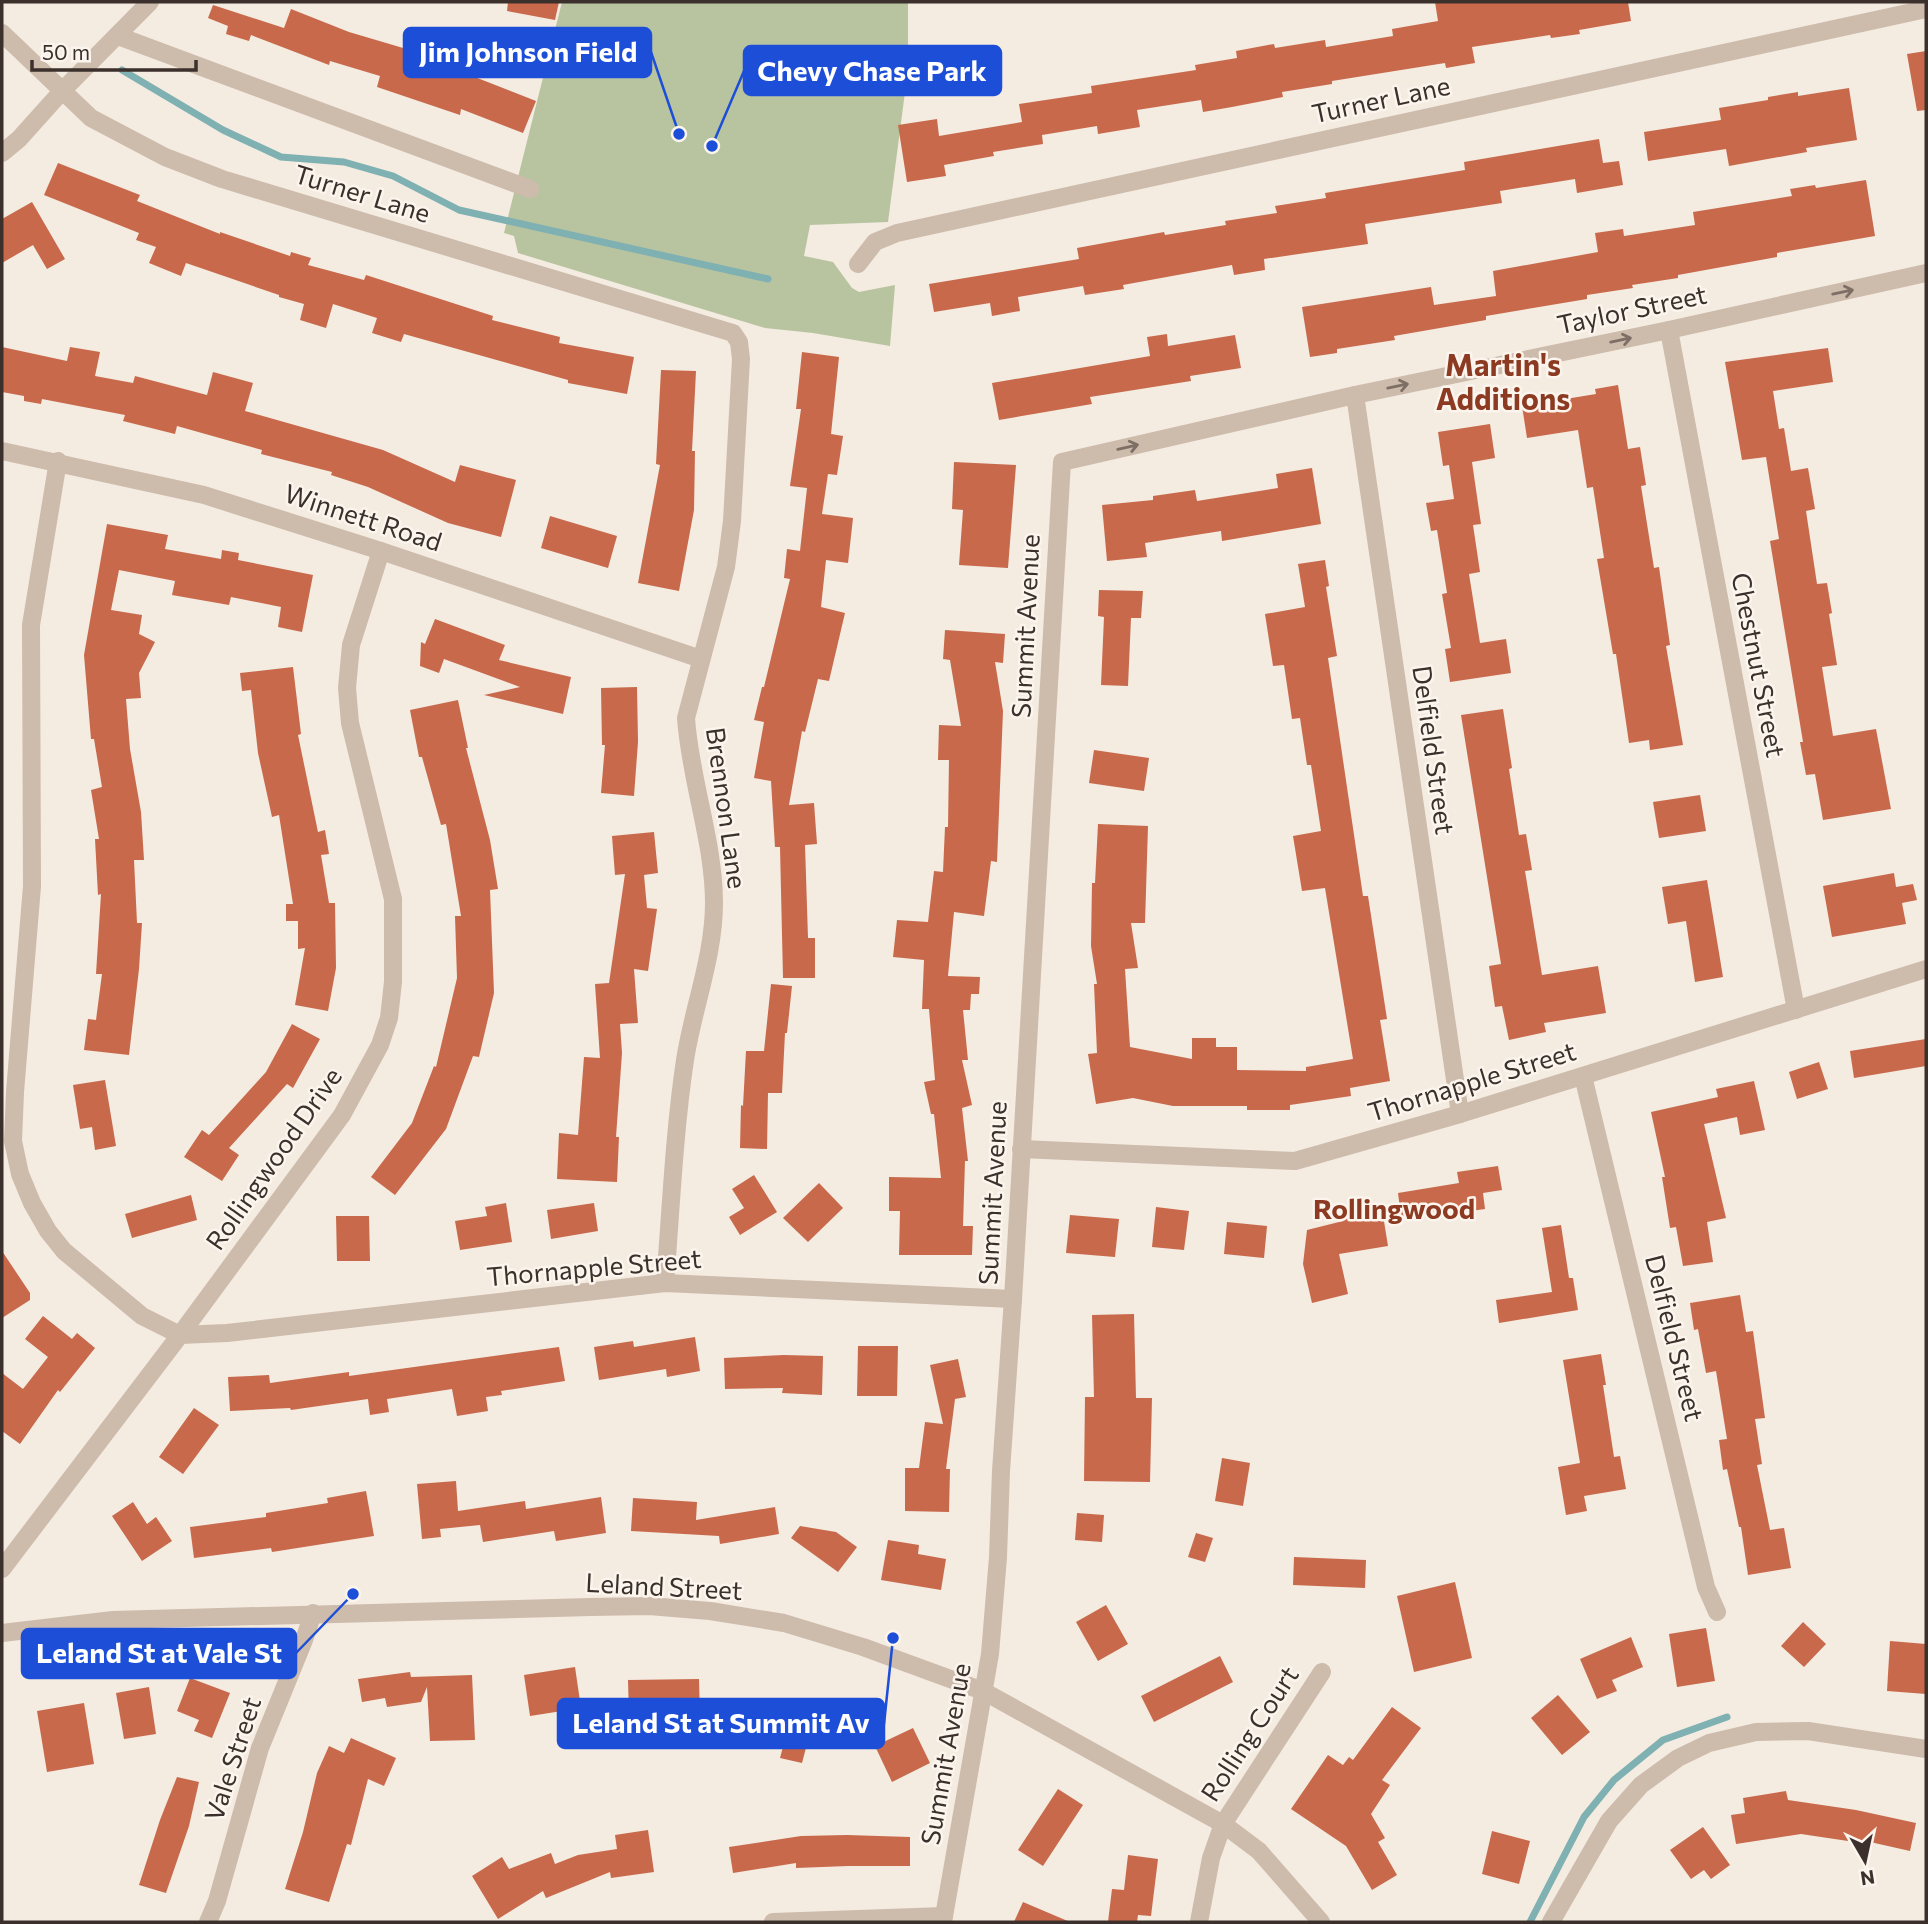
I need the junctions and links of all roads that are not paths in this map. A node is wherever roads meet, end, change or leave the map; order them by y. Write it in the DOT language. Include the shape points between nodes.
graph roads {
  1 [pos="150,2"];
  2 [pos="1926,9"];
  3 [pos="2,33"];
  4 [pos="118,36"];
  5 [pos="63,90"];
  6 [pos="2,153"];
  7 [pos="530,189"];
  8 [pos="858,264"];
  9 [pos="1926,273"];
  10 [pos="1669,330"];
  11 [pos="739,342"];
  12 [pos="1355,395"];
  13 [pos="2,451"];
  14 [pos="58,461"];
  15 [pos="1062,462"];
  16 [pos="382,551"];
  17 [pos="701,659"];
  18 [pos="1926,969"];
  19 [pos="1796,1010"];
  20 [pos="1583,1076"];
  21 [pos="1460,1114"];
  22 [pos="1021,1149"];
  23 [pos="665,1283"];
  24 [pos="1013,1299"];
  25 [pos="180,1335"];
  26 [pos="2,1569"];
  27 [pos="1717,1612"];
  28 [pos="313,1613"];
  29 [pos="2,1633"];
  30 [pos="1322,1672"];
  31 [pos="983,1691"];
  32 [pos="1926,1749"];
  33 [pos="1223,1824"];
  34 [pos="944,1919"];
  35 [pos="208,1922"];
  36 [pos="773,1922"];
  37 [pos="1199,1922"];
  38 [pos="1321,1922"];
  39 [pos="1551,1922"];
  1 -- 4 [label="street"];
  2 -- 8 [label="street, Turner Lane" via="897,233 875,242"];
  3 -- 5 [label="street, Turner Lane"];
  4 -- 5 [label="street"];
  4 -- 7 [label="street"];
  5 -- 6 [label="street"];
  5 -- 11 [label="street, Turner Lane" via="91,118 165,157 222,179 733,333"];
  10 -- 9 [label="street, Taylor Street, one-way"];
  12 -- 10 [label="street, Taylor Street, one-way"];
  10 -- 19 [label="street, Chestnut Street"];
  11 -- 17 [label="street, Brennon Lane" via="732,521 726,567"];
  15 -- 12 [label="street, Taylor Street, one-way"];
  12 -- 21 [label="street, Delfield Street"];
  13 -- 14 [label="street, Winnett Road"];
  14 -- 16 [label="street, Winnett Road" via="204,495"];
  14 -- 25 [label="street" via="31,625 32,886 13,1141 32,1203 64,1251 142,1315"];
  15 -- 22 [label="street, Summit Avenue"];
  16 -- 17 [label="street, Winnett Road"];
  16 -- 25 [label="street, Rollingwood Drive" via="351,645 347,688 350,723 393,899 388,1018 380,1045 342,1115"];
  17 -- 23 [label="street, Brennon Lane" via="686,718 712,873 713,928 685,1056"];
  18 -- 19 [label="street, Thornapple Street"];
  19 -- 20 [label="street, Thornapple Street"];
  20 -- 21 [label="street, Thornapple Street"];
  20 -- 27 [label="street, Delfield Street" via="1706,1587"];
  21 -- 22 [label="street, Thornapple Street" via="1296,1161"];
  22 -- 24 [label="street, Summit Avenue"];
  23 -- 24 [label="street, Thornapple Street"];
  23 -- 25 [label="street, Thornapple Street"];
  24 -- 31 [label="street, Summit Avenue" via="997,1571"];
  25 -- 26 [label="street, Rollingwood Drive"];
  28 -- 29 [label="street, Leland Street" via="113,1620"];
  28 -- 31 [label="street, Leland Street" via="649,1606 710,1611 784,1623"];
  28 -- 35 [label="street, Vale Street" via="260,1748"];
  30 -- 33 [label="street, Rolling Court"];
  31 -- 33 [label="street, Leland Street"];
  31 -- 34 [label="street, Summit Avenue"];
  32 -- 39 [label="street" via="1808,1731 1756,1732 1709,1743 1678,1758 1641,1785 1609,1821"];
  33 -- 37 [label="street, Rolling Court" via="1211,1858"];
  33 -- 38 [label="street, Leland Street" via="1259,1852"];
  34 -- 36 [label="street"];
}
